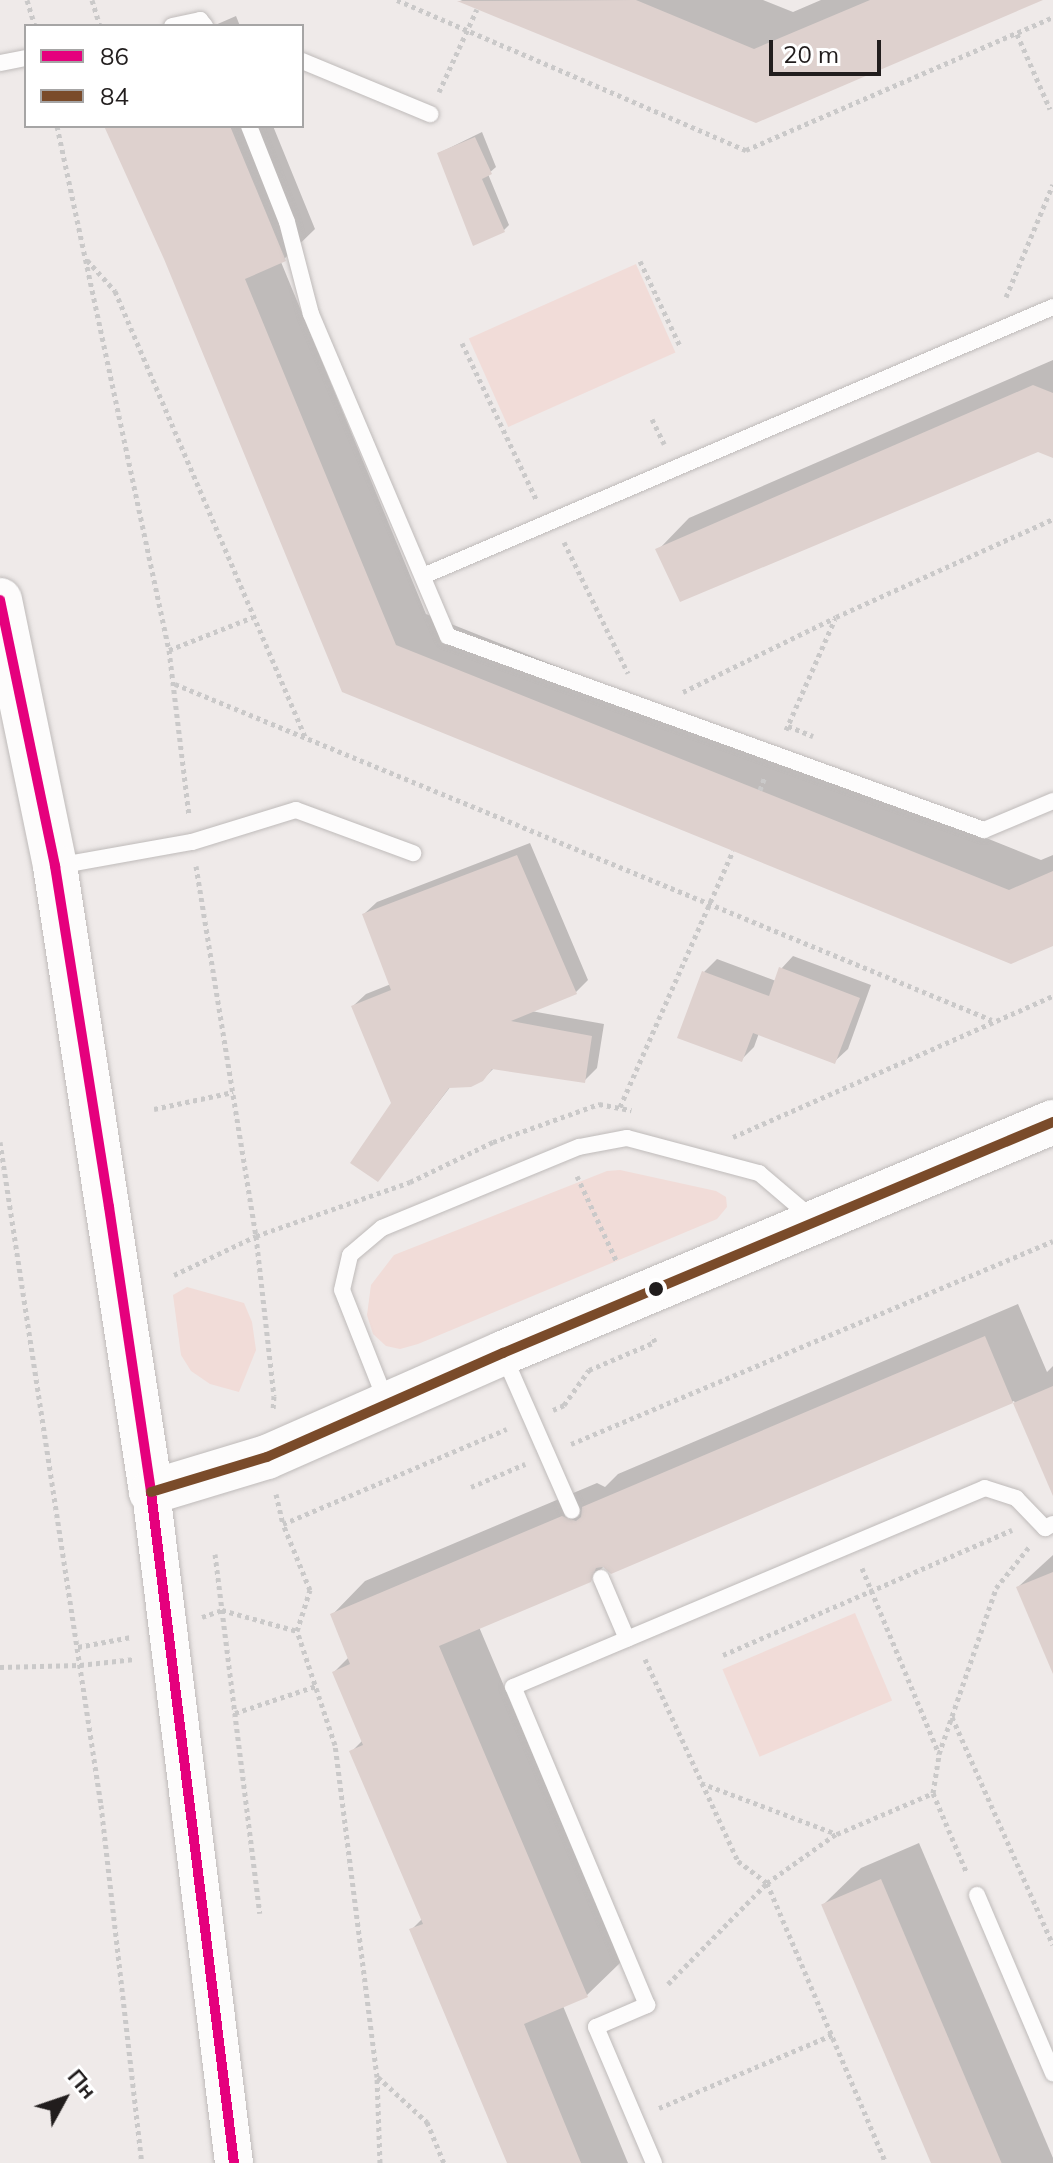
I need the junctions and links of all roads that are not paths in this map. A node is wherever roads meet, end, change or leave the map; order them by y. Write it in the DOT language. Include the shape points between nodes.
graph roads {
  1 [pos="24,58"];
  2 [pos="304,62"];
  3 [pos="0,63"];
  4 [pos="430,114"];
  5 [pos="250,128"];
  6 [pos="1053,307"];
  7 [pos="423,576"];
  8 [pos="0,600"];
  9 [pos="1053,801"];
  10 [pos="413,853"];
  11 [pos="55,866"];
  12 [pos="1053,1122"];
  13 [pos="816,1222"];
  14 [pos="503,1353"];
  15 [pos="388,1405"];
  16 [pos="151,1492"];
  17 [pos="572,1511"];
  18 [pos="1045,1524"];
  19 [pos="601,1578"];
  20 [pos="627,1639"];
  21 [pos="977,1895"];
  22 [pos="1053,2073"];
  23 [pos="234,2163"];
  24 [pos="654,2163"];
  1 -- 3 [label="lane"];
  2 -- 4 [label="lane"];
  5 -- 7 [label="lane" via="287,222 311,314"];
  6 -- 7 [label="lane"];
  7 -- 9 [label="lane" via="448,636 774,756 984,830"];
  8 -- 11 [label="main road"];
  10 -- 11 [label="lane" via="296,810 192,842"];
  11 -- 16 [label="main road"];
  12 -- 13 [label="main road"];
  13 -- 14 [label="main road"];
  13 -- 15 [label="lane" via="759,1173 627,1138 565,1152 382,1228 350,1255 342,1290"];
  14 -- 15 [label="main road"];
  14 -- 17 [label="lane"];
  15 -- 16 [label="main road" via="267,1457"];
  16 -- 23 [label="street"];
  18 -- 20 [label="lane" via="1016,1498 985,1488"];
  19 -- 20 [label="lane"];
  20 -- 24 [label="lane" via="513,1687 647,2005 596,2027"];
  21 -- 22 [label="lane"];
}
